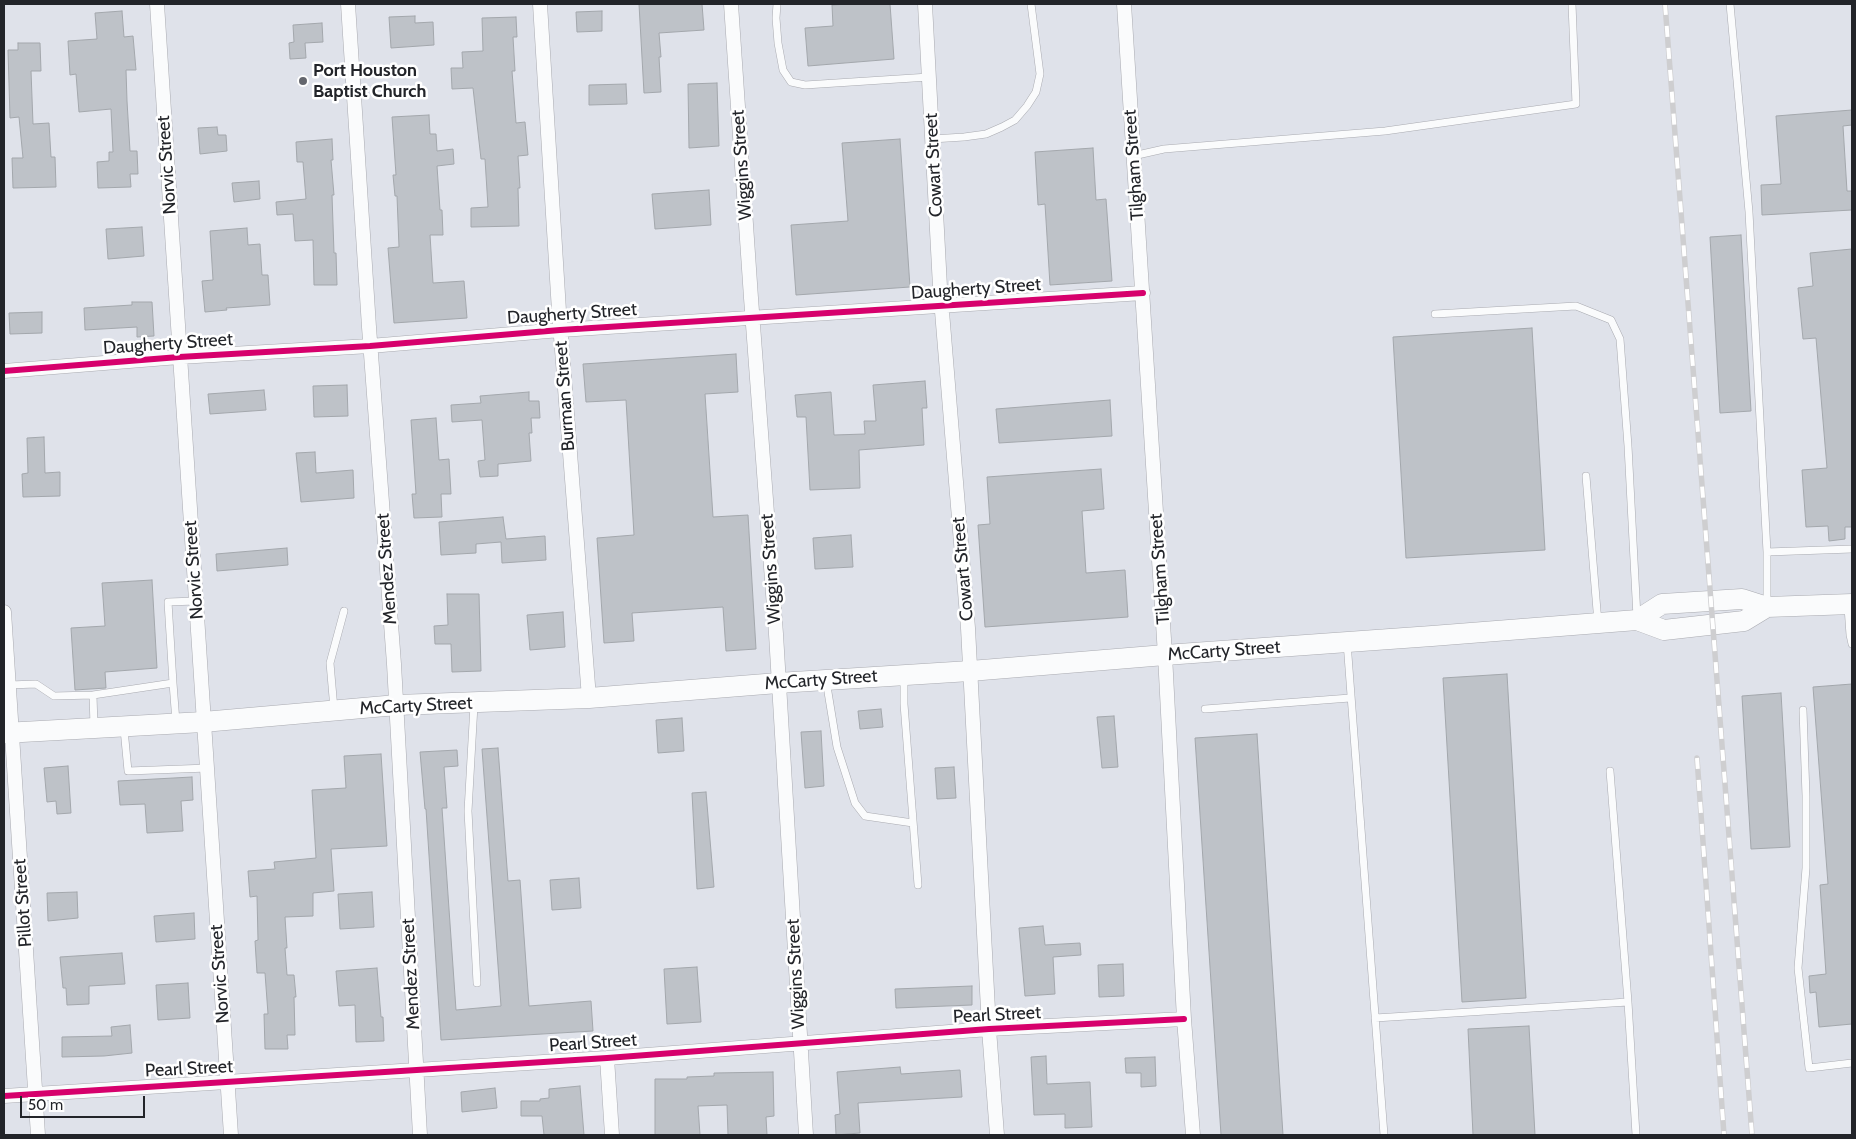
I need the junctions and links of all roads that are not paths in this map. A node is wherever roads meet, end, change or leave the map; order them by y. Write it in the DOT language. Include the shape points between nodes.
graph roads {
  1 [pos="157,4"];
  2 [pos="348,4"];
  3 [pos="540,4"];
  4 [pos="732,4"];
  5 [pos="777,4"];
  6 [pos="925,4"];
  7 [pos="1031,4"];
  8 [pos="1124,4"];
  9 [pos="1572,4"];
  10 [pos="1730,4"];
  11 [pos="929,77"];
  12 [pos="932,139"];
  13 [pos="1133,156"];
  14 [pos="1143,293"];
  15 [pos="941,306"];
  16 [pos="1435,314"];
  17 [pos="752,317"];
  18 [pos="560,330"];
  19 [pos="370,346"];
  20 [pos="179,357"];
  21 [pos="4,371"];
  22 [pos="1586,476"];
  23 [pos="1852,549"];
  24 [pos="1767,552"];
  25 [pos="197,601"];
  26 [pos="1850,604"];
  27 [pos="1767,607"];
  28 [pos="344,611"];
  29 [pos="4,612"];
  30 [pos="1637,620"];
  31 [pos="1598,623"];
  32 [pos="1347,642"];
  33 [pos="1852,644"];
  34 [pos="1165,654"];
  35 [pos="970,671"];
  36 [pos="904,675"];
  37 [pos="826,680"];
  38 [pos="173,683"];
  39 [pos="778,683"];
  40 [pos="9,685"];
  41 [pos="93,695"];
  42 [pos="589,698"];
  43 [pos="1350,698"];
  44 [pos="475,702"];
  45 [pos="397,705"];
  46 [pos="1204,709"];
  47 [pos="1803,710"];
  48 [pos="334,711"];
  49 [pos="203,722"];
  50 [pos="176,723"];
  51 [pos="124,726"];
  52 [pos="94,728"];
  53 [pos="8,732"];
  54 [pos="208,768"];
  55 [pos="1610,771"];
  56 [pos="913,823"];
  57 [pos="918,886"];
  58 [pos="477,983"];
  59 [pos="1628,1002"];
  60 [pos="1375,1018"];
  61 [pos="1184,1019"];
  62 [pos="989,1030"];
  63 [pos="800,1043"];
  64 [pos="607,1058"];
  65 [pos="1852,1063"];
  66 [pos="416,1070"];
  67 [pos="227,1082"];
  68 [pos="35,1093"];
  69 [pos="4,1096"];
  70 [pos="38,1135"];
  71 [pos="231,1135"];
  72 [pos="420,1135"];
  73 [pos="612,1135"];
  74 [pos="806,1135"];
  75 [pos="997,1135"];
  76 [pos="1193,1135"];
  77 [pos="1384,1135"];
  78 [pos="1636,1135"];
  1 -- 20 [label="street, Norvic Street"];
  2 -- 19 [label="street, Mendez Street"];
  3 -- 18 [label="street, Burman Street"];
  4 -- 17 [label="street, Wiggins Street"];
  5 -- 11 [label="lane" via="778,43 783,70 791,82 805,85"];
  6 -- 11 [label="street, Cowart Street"];
  7 -- 12 [label="lane" via="1040,74 1036,92 1027,106 1015,120 986,134"];
  8 -- 13 [label="street, Tilgham Street"];
  9 -- 13 [label="lane" via="1576,104 1385,131 1164,149"];
  10 -- 24 [label="lane" via="1749,212"];
  11 -- 12 [label="street, Cowart Street"];
  12 -- 15 [label="street, Cowart Street"];
  13 -- 14 [label="street, Tilgham Street"];
  14 -- 15 [label="street, Daugherty Street"];
  14 -- 34 [label="street, Tilgham Street"];
  15 -- 17 [label="street, Daugherty Street"];
  15 -- 35 [label="street, Cowart Street"];
  16 -- 30 [label="lane" via="1576,306 1611,320 1620,339"];
  17 -- 18 [label="street, Daugherty Street"];
  17 -- 39 [label="street, Wiggins Street"];
  18 -- 19 [label="street, Daugherty Street"];
  18 -- 42 [label="street, Burman Street"];
  19 -- 20 [label="street, Daugherty Street"];
  19 -- 45 [label="street, Mendez Street"];
  20 -- 21 [label="street, Daugherty Street"];
  20 -- 25 [label="street, Norvic Street"];
  22 -- 31 [label="lane"];
  23 -- 24 [label="lane"];
  24 -- 27 [label="lane"];
  25 -- 38 [label="lane" via="168,602"];
  25 -- 49 [label="street, Norvic Street"];
  26 -- 27 [label="main road, McCarty Street"];
  26 -- 33 [label="lane"];
  27 -- 30 [label="main road, McCarty Street" via="1744,621 1664,630"];
  28 -- 48 [label="lane" via="330,663"];
  29 -- 40 [label="street, Pillot Street"];
  30 -- 31 [label="main road, McCarty Street"];
  31 -- 32 [label="main road, McCarty Street"];
  32 -- 34 [label="main road, McCarty Street"];
  32 -- 43 [label="lane"];
  34 -- 35 [label="main road, McCarty Street"];
  34 -- 61 [label="street, Tilgham Street"];
  35 -- 36 [label="main road, McCarty Street"];
  35 -- 62 [label="street, Cowart Street"];
  36 -- 37 [label="main road, McCarty Street"];
  36 -- 56 [label="lane"];
  37 -- 39 [label="main road, McCarty Street"];
  37 -- 56 [label="lane" via="837,746 855,803 865,816"];
  38 -- 41 [label="lane"];
  38 -- 50 [label="lane"];
  39 -- 42 [label="main road, McCarty Street"];
  39 -- 63 [label="street, Wiggins Street"];
  40 -- 41 [label="lane" via="36,684 54,696"];
  40 -- 53 [label="street, Pillot Street"];
  41 -- 52 [label="lane"];
  42 -- 44 [label="main road, McCarty Street"];
  43 -- 46 [label="lane"];
  43 -- 60 [label="lane"];
  44 -- 45 [label="main road, McCarty Street"];
  44 -- 58 [label="lane" via="468,811"];
  45 -- 48 [label="main road, McCarty Street"];
  45 -- 66 [label="street, Mendez Street"];
  47 -- 65 [label="lane" via="1806,868 1798,968 1809,1068"];
  48 -- 49 [label="main road, McCarty Street"];
  49 -- 50 [label="main road, McCarty Street"];
  49 -- 54 [label="street, Norvic Street"];
  50 -- 51 [label="main road, McCarty Street"];
  51 -- 52 [label="main road, McCarty Street"];
  51 -- 54 [label="lane" via="128,771"];
  52 -- 53 [label="main road, McCarty Street"];
  53 -- 68 [label="street, Pillot Street"];
  54 -- 67 [label="street, Norvic Street"];
  55 -- 59 [label="lane"];
  56 -- 57 [label="lane"];
  59 -- 60 [label="lane"];
  59 -- 78 [label="lane"];
  60 -- 77 [label="lane"];
  61 -- 62 [label="street, Pearl Street"];
  61 -- 76 [label="street, Tilgham Street"];
  62 -- 63 [label="street, Pearl Street"];
  62 -- 75 [label="street, Cowart Street"];
  63 -- 64 [label="street, Pearl Street"];
  63 -- 74 [label="street, Wiggins Street"];
  64 -- 66 [label="street, Pearl Street"];
  64 -- 73 [label="street"];
  66 -- 67 [label="street, Pearl Street"];
  66 -- 72 [label="street, Mendez Street"];
  67 -- 68 [label="street, Pearl Street"];
  67 -- 71 [label="street, Norvic Street"];
  68 -- 69 [label="street, Pearl Street"];
  68 -- 70 [label="street, Pillot Street"];
}
